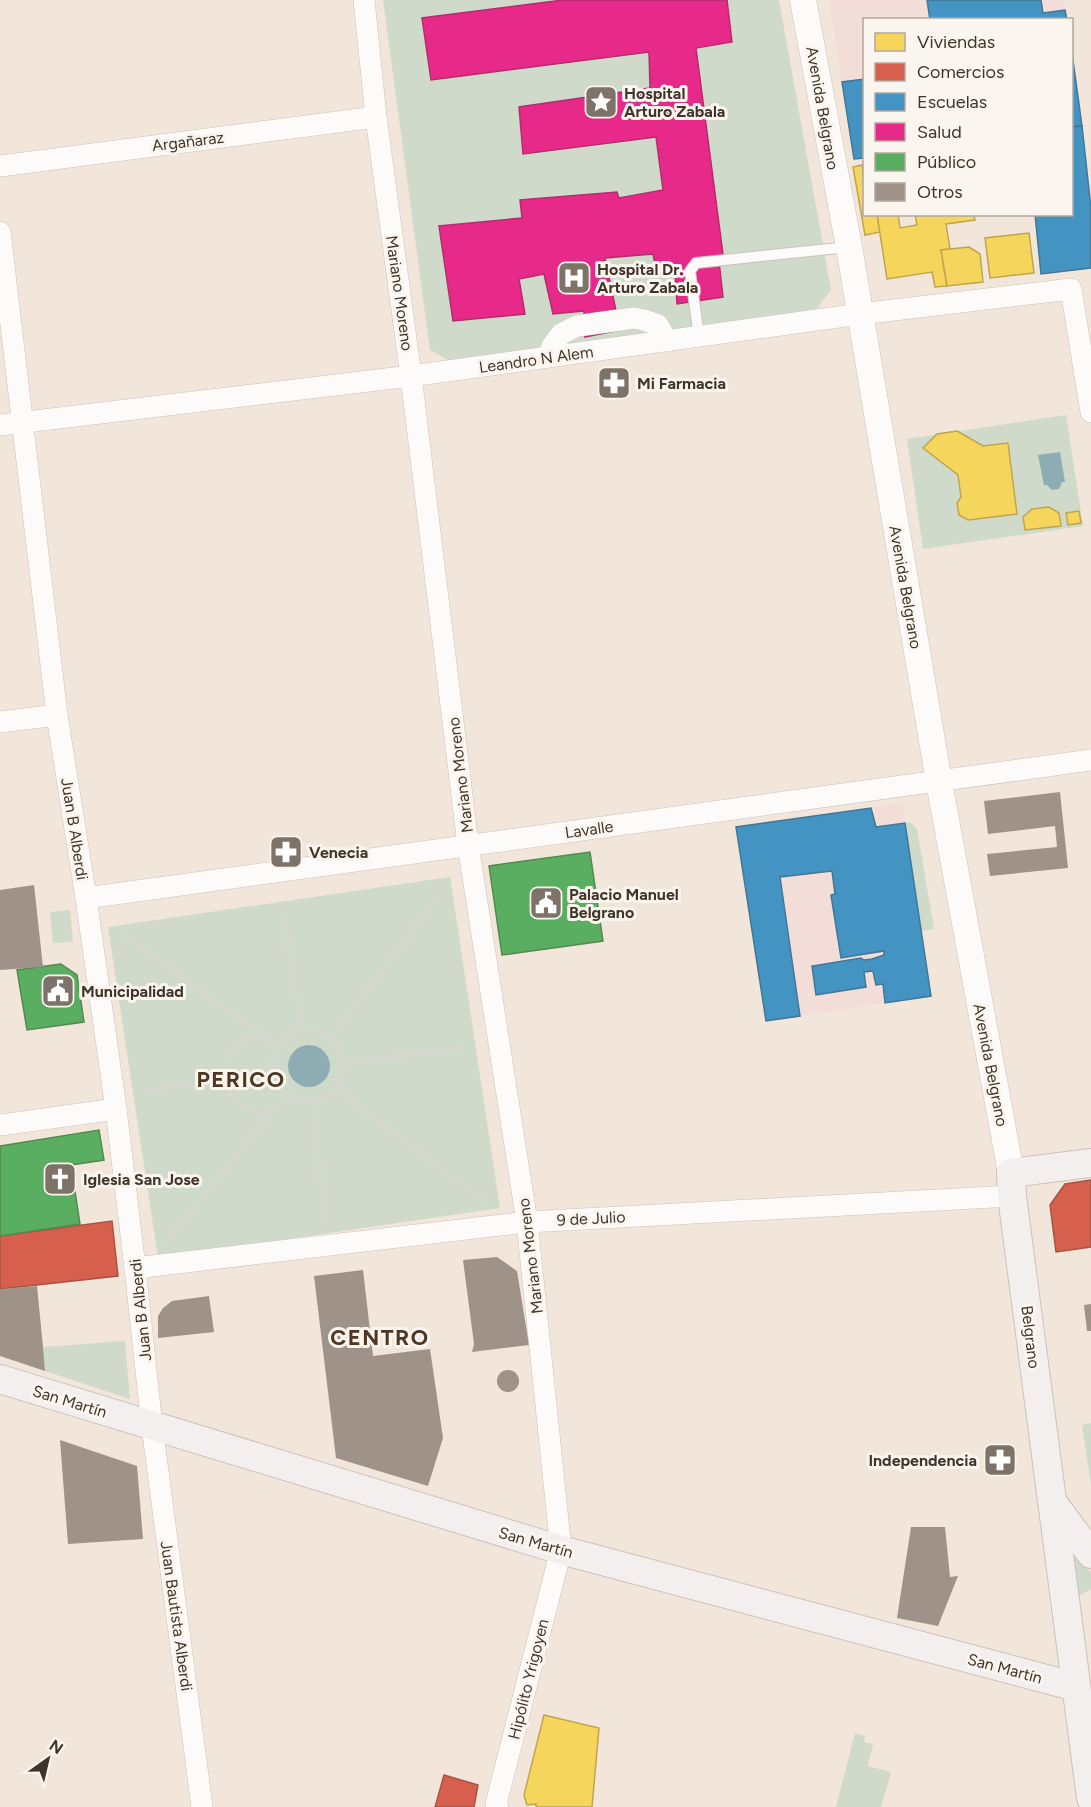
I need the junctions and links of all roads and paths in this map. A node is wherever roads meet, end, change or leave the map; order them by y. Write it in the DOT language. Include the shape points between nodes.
graph roads {
  1 [pos="364,0"];
  2 [pos="803,0"];
  3 [pos="376,117"];
  4 [pos="0,166"];
  5 [pos="0,232"];
  6 [pos="849,247"];
  7 [pos="860,314"];
  8 [pos="699,337"];
  9 [pos="411,376"];
  10 [pos="1091,412"];
  11 [pos="23,422"];
  12 [pos="0,425"];
  13 [pos="57,715"];
  14 [pos="0,722"];
  15 [pos="1091,760"];
  16 [pos="939,782"];
  17 [pos="468,845"];
  18 [pos="441,893"];
  19 [pos="86,898"];
  20 [pos="284,914"];
  21 [pos="124,936"];
  22 [pos="301,1030"];
  23 [pos="331,1038"];
  24 [pos="270,1039"];
  25 [pos="278,1046"];
  26 [pos="463,1048"];
  27 [pos="344,1063"];
  28 [pos="224,1079"];
  29 [pos="336,1089"];
  30 [pos="145,1091"];
  31 [pos="286,1094"];
  32 [pos="313,1102"];
  33 [pos="116,1109"];
  34 [pos="274,1110"];
  35 [pos="0,1125"];
  36 [pos="1091,1163"];
  37 [pos="1012,1185"];
  38 [pos="484,1201"];
  39 [pos="325,1222"];
  40 [pos="527,1222"];
  41 [pos="166,1242"];
  42 [pos="135,1268"];
  43 [pos="0,1379"];
  44 [pos="152,1426"];
  45 [pos="1052,1501"];
  46 [pos="561,1550"];
  47 [pos="1091,1554"];
  48 [pos="1091,1615"];
  49 [pos="1071,1643"];
  50 [pos="1082,1706"];
  51 [pos="1091,1798"];
  52 [pos="496,1806"];
  53 [pos="202,1807"];
  1 -- 3 [label="street, Mariano Moreno"];
  2 -- 6 [label="street, Avenida Belgrano"];
  3 -- 4 [label="street, Argañaraz"];
  3 -- 9 [label="street, Mariano Moreno"];
  5 -- 11 [label="street, Juan B Alberdi"];
  6 -- 7 [label="street, Avenida Belgrano"];
  6 -- 8 [label="lane" via="696,263 690,271"];
  7 -- 8 [label="street, Leandro N Alem"];
  7 -- 10 [label="street, Leandro N Alem" via="1071,289"];
  7 -- 16 [label="street, Avenida Belgrano"];
  8 -- 9 [label="street, Leandro N Alem"];
  9 -- 11 [label="street, Leandro N Alem"];
  9 -- 17 [label="street, Mariano Moreno"];
  11 -- 12 [label="street, Leandro N Alem"];
  11 -- 13 [label="street, Juan B Alberdi"];
  13 -- 14 [label="street"];
  13 -- 19 [label="street, Juan B Alberdi"];
  15 -- 16 [label="street, Lavalle"];
  16 -- 17 [label="street, Lavalle"];
  16 -- 37 [label="street, Avenida Belgrano"];
  17 -- 19 [label="street, Lavalle"];
  17 -- 40 [label="street, Mariano Moreno"];
  18 -- 23 [label="path"];
  19 -- 33 [label="street, Juan B Alberdi"];
  20 -- 22 [label="path"];
  21 -- 24 [label="path"];
  22 -- 23 [label="path" via="314,1030"];
  22 -- 25 [label="path"];
  23 -- 27 [label="path" via="341,1049"];
  24 -- 25 [label="path"];
  24 -- 28 [label="path" via="252,1038 240,1043 225,1063"];
  25 -- 31 [label="path" via="273,1054 274,1079"];
  26 -- 27 [label="path"];
  27 -- 29 [label="path"];
  28 -- 30 [label="path"];
  28 -- 34 [label="path" via="233,1099 243,1107 264,1114"];
  29 -- 32 [label="path"];
  29 -- 38 [label="path"];
  31 -- 32 [label="path" via="302,1102"];
  31 -- 34 [label="path"];
  32 -- 39 [label="path"];
  33 -- 35 [label="street"];
  33 -- 42 [label="street, Juan B Alberdi"];
  34 -- 41 [label="path"];
  36 -- 37 [label="main road"];
  37 -- 40 [label="street, 9 de Julio"];
  37 -- 45 [label="main road, Belgrano"];
  40 -- 42 [label="street, 9 de Julio"];
  40 -- 46 [label="street, Mariano Moreno"];
  42 -- 44 [label="street, Juan B Alberdi"];
  43 -- 44 [label="main road, San Martín"];
  44 -- 46 [label="main road, San Martín"];
  44 -- 53 [label="street, Juan Bautista Alberdi"];
  45 -- 47 [label="main road, Belgrano"];
  45 -- 49 [label="main road, Belgrano"];
  46 -- 50 [label="main road, San Martín"];
  46 -- 52 [label="street, Hipólito Yrigoyen"];
  48 -- 49 [label="main road"];
  49 -- 50 [label="main road, Belgrano"];
  50 -- 51 [label="main road, Belgrano"];
}
